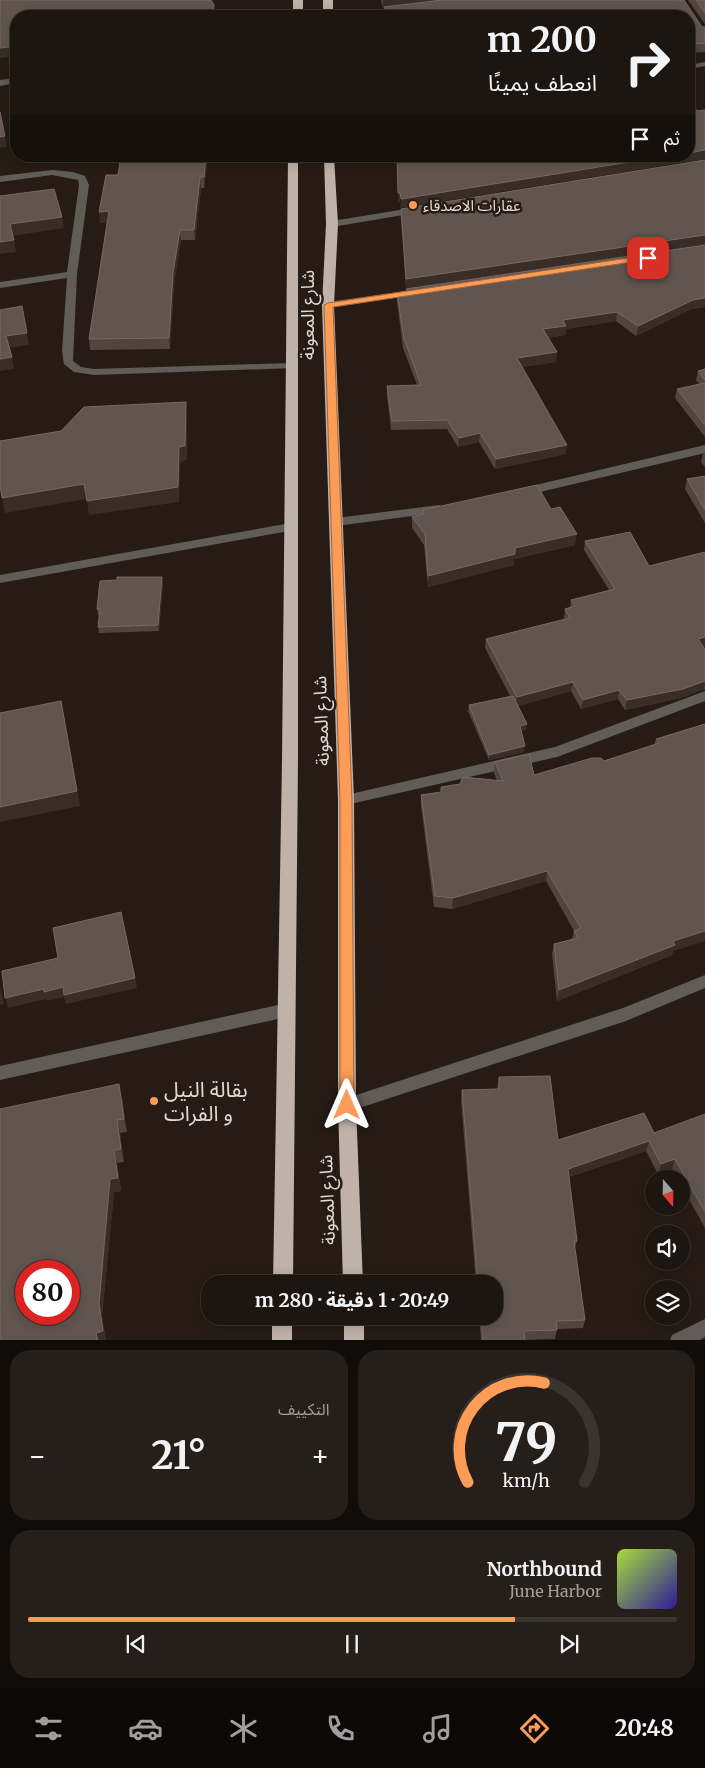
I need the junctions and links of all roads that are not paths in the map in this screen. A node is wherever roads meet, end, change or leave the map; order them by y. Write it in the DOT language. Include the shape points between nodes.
graph roads {
  1 [pos="410,9"];
  2 [pos="402,10"];
  3 [pos="293,162"];
  4 [pos="329,162"];
  5 [pos="0,180"];
  6 [pos="430,208"];
  7 [pos="332,224"];
  8 [pos="72,274"];
  9 [pos="0,285"];
  10 [pos="425,291"];
  11 [pos="328,305"];
  12 [pos="291,366"];
  13 [pos="705,449"];
  14 [pos="513,494"];
  15 [pos="446,508"];
  16 [pos="336,522"];
  17 [pos="290,527"];
  18 [pos="0,579"];
  19 [pos="705,696"];
  20 [pos="346,800"];
  21 [pos="705,981"];
  22 [pos="287,1010"];
  23 [pos="0,1073"];
  24 [pos="347,1105"];
  25 [pos="283,1275"];
  26 [pos="353,1275"];
  27 [pos="282,1325"];
  28 [pos="354,1325"];
  29 [pos="705,1328"];
  30 [pos="282,1340"];
  31 [pos="354,1340"];
  32 [pos="678,1340"];
  1 -- 2 [label="street"];
  3 -- 12 [label="highway, شارع المعونة"];
  4 -- 7 [label="highway, شارع المعونة"];
  5 -- 8 [label="street" via="56,172 71,172 82,178 84,185"];
  6 -- 7 [label="street"];
  7 -- 11 [label="highway, شارع المعونة"];
  8 -- 9 [label="street"];
  8 -- 12 [label="street" via="66,351 68,362 78,370"];
  10 -- 11 [label="street"];
  11 -- 16 [label="highway, شارع المعونة"];
  12 -- 17 [label="highway, شارع المعونة"];
  13 -- 14 [label="street"];
  15 -- 16 [label="street"];
  16 -- 20 [label="highway, شارع المعونة"];
  17 -- 18 [label="street"];
  17 -- 22 [label="highway, شارع المعونة"];
  19 -- 20 [label="street" via="557,752"];
  20 -- 24 [label="highway, شارع المعونة"];
  21 -- 24 [label="street" via="626,1014"];
  22 -- 23 [label="street"];
  22 -- 25 [label="highway, شارع المعونة"];
  24 -- 26 [label="highway, شارع المعونة"];
  27 -- 30 [label="highway"];
  28 -- 31 [label="highway"];
  29 -- 32 [label="street"];
}
